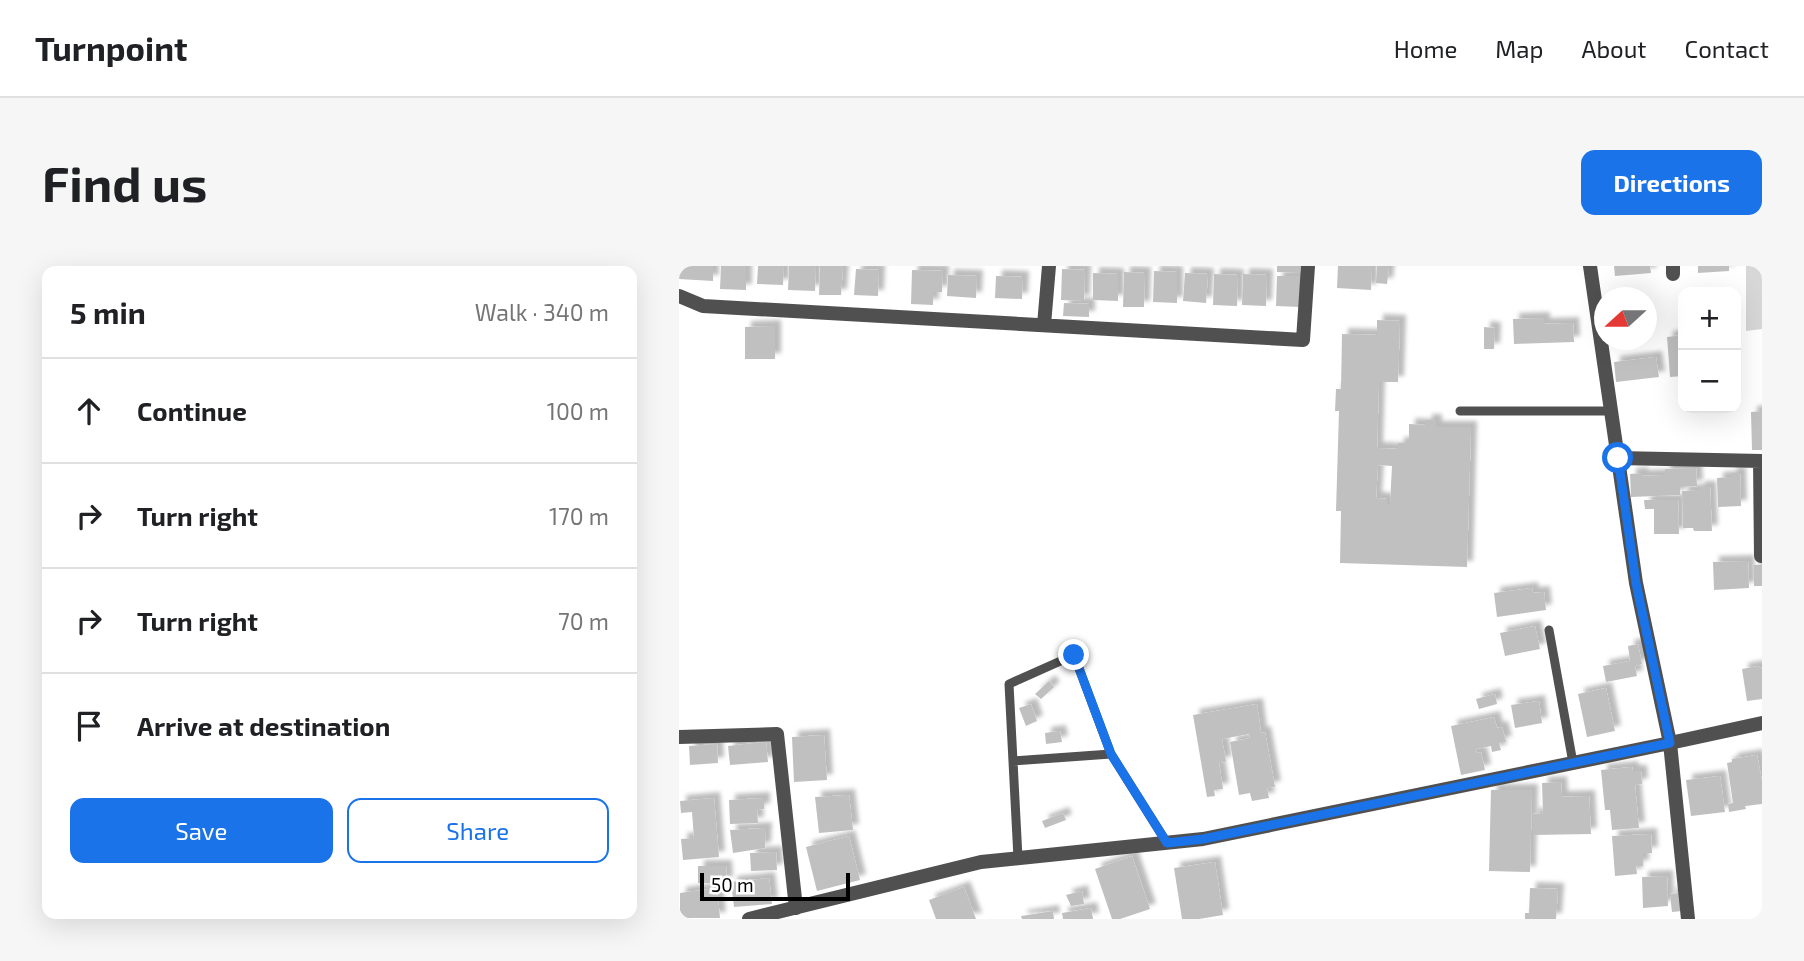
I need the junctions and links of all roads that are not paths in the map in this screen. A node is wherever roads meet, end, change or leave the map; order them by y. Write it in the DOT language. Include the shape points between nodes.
graph roads {
  1 [pos="1049,266"];
  2 [pos="1308,266"];
  3 [pos="1590,266"];
  4 [pos="679,296"];
  5 [pos="1044,325"];
  6 [pos="1460,411"];
  7 [pos="1611,411"];
  8 [pos="1618,458"];
  9 [pos="1761,461"];
  10 [pos="1761,556"];
  11 [pos="1549,630"];
  12 [pos="1762,723"];
  13 [pos="679,737"];
  14 [pos="1670,743"];
  15 [pos="1111,754"];
  16 [pos="1013,761"];
  17 [pos="1573,764"];
  18 [pos="1167,843"];
  19 [pos="1018,858"];
  20 [pos="796,908"];
  21 [pos="771,917"];
  22 [pos="749,919"];
  23 [pos="1688,919"];
  1 -- 5 [label="street"];
  2 -- 5 [label="street" via="1303,340"];
  3 -- 7 [label="street"];
  4 -- 5 [label="street" via="703,306"];
  6 -- 7 [label="lane"];
  7 -- 8 [label="street"];
  8 -- 9 [label="street"];
  8 -- 14 [label="street" via="1636,583"];
  9 -- 10 [label="street"];
  11 -- 17 [label="lane"];
  12 -- 14 [label="street"];
  13 -- 20 [label="street" via="776,734"];
  14 -- 17 [label="street"];
  14 -- 23 [label="street"];
  15 -- 16 [label="lane"];
  15 -- 16 [label="lane" via="1074,655 1009,684"];
  15 -- 18 [label="lane"];
  16 -- 19 [label="lane"];
  17 -- 18 [label="street"];
  18 -- 19 [label="street"];
  19 -- 20 [label="street" via="981,862"];
  20 -- 21 [label="street"];
  21 -- 22 [label="street"];
}
